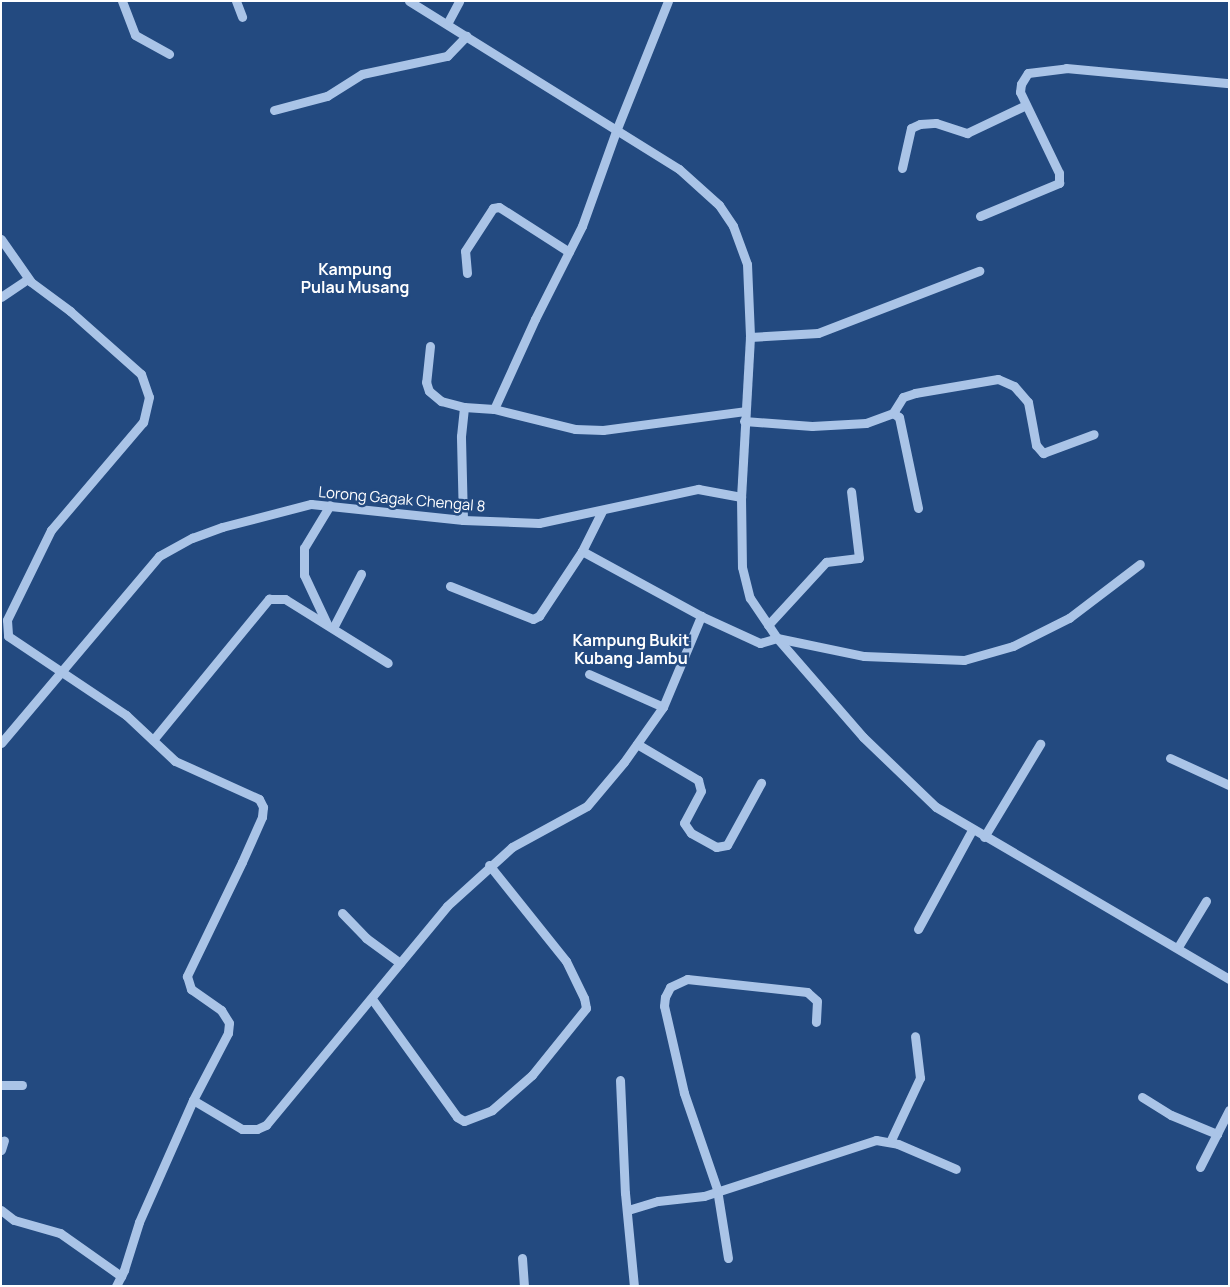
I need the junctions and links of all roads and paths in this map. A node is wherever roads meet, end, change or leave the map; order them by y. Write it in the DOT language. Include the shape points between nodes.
graph roads {
  1 [pos="122,1"];
  2 [pos="236,1"];
  3 [pos="410,1"];
  4 [pos="459,1"];
  5 [pos="668,1"];
  6 [pos="242,17"];
  7 [pos="447,24"];
  8 [pos="466,36"];
  9 [pos="169,54"];
  10 [pos="1229,82"];
  11 [pos="1026,106"];
  12 [pos="274,110"];
  13 [pos="616,130"];
  14 [pos="902,168"];
  15 [pos="980,216"];
  16 [pos="1,239"];
  17 [pos="569,252"];
  18 [pos="979,272"];
  19 [pos="467,273"];
  20 [pos="28,279"];
  21 [pos="1,297"];
  22 [pos="750,337"];
  23 [pos="430,346"];
  24 [pos="464,407"];
  25 [pos="494,410"];
  26 [pos="746,411"];
  27 [pos="893,413"];
  28 [pos="744,421"];
  29 [pos="1094,434"];
  30 [pos="852,491"];
  31 [pos="741,497"];
  32 [pos="330,505"];
  33 [pos="918,508"];
  34 [pos="602,511"];
  35 [pos="463,520"];
  36 [pos="582,551"];
  37 [pos="1140,564"];
  38 [pos="361,574"];
  39 [pos="450,586"];
  40 [pos="701,616"];
  41 [pos="768,625"];
  42 [pos="330,626"];
  43 [pos="3,629"];
  44 [pos="777,638"];
  45 [pos="388,663"];
  46 [pos="61,671"];
  47 [pos="589,674"];
  48 [pos="663,707"];
  49 [pos="153,740"];
  50 [pos="1,743"];
  51 [pos="637,744"];
  52 [pos="1040,744"];
  53 [pos="1170,758"];
  54 [pos="761,783"];
  55 [pos="1229,784"];
  56 [pos="972,830"];
  57 [pos="984,837"];
  58 [pos="489,864"];
  59 [pos="1206,901"];
  60 [pos="342,913"];
  61 [pos="918,929"];
  62 [pos="1178,947"];
  63 [pos="400,963"];
  64 [pos="1229,979"];
  65 [pos="372,999"];
  66 [pos="816,1022"];
  67 [pos="915,1036"];
  68 [pos="620,1080"];
  69 [pos="22,1084"];
  70 [pos="1,1085"];
  71 [pos="1142,1097"];
  72 [pos="193,1100"];
  73 [pos="1229,1110"];
  74 [pos="1217,1134"];
  75 [pos="4,1140"];
  76 [pos="890,1142"];
  77 [pos="1,1150"];
  78 [pos="1200,1166"];
  79 [pos="956,1169"];
  80 [pos="717,1190"];
  81 [pos="1,1210"];
  82 [pos="628,1210"];
  83 [pos="1,1220"];
  84 [pos="14,1220"];
  85 [pos="522,1258"];
  86 [pos="728,1258"];
  87 [pos="121,1276"];
  88 [pos="116,1286"];
  89 [pos="524,1286"];
  90 [pos="634,1286"];
  1 -- 9 [label="street" via="135,35"];
  2 -- 6 [label="street"];
  3 -- 7 [label="street"];
  4 -- 7 [label="street"];
  5 -- 13 [label="street"];
  7 -- 8 [label="street"];
  8 -- 12 [label="street" via="447,56 362,74 327,96"];
  8 -- 13 [label="street"];
  10 -- 11 [label="street" via="1066,68 1040,69 1028,72 1020,84"];
  11 -- 14 [label="street" via="967,133 936,124 920,124 911,128"];
  11 -- 15 [label="street" via="1059,173 1059,183"];
  13 -- 17 [label="street" via="589,209"];
  13 -- 22 [label="street" via="679,169 718,205 733,226 747,264"];
  16 -- 20 [label="street"];
  17 -- 19 [label="street" via="499,208 493,208 465,251"];
  17 -- 25 [label="street"];
  18 -- 22 [label="street" via="818,333"];
  20 -- 21 [label="street"];
  20 -- 43 [label="street" via="142,374 149,397 143,422 52,530"];
  22 -- 26 [label="street"];
  23 -- 24 [label="street" via="426,382 429,391 441,401"];
  24 -- 25 [label="street"];
  24 -- 35 [label="street" via="461,436"];
  25 -- 26 [label="street" via="575,429 604,430"];
  26 -- 28 [label="street"];
  27 -- 28 [label="street" via="866,423 812,426"];
  27 -- 29 [label="street" via="903,398 915,393 998,378 1014,386 1028,402 1036,444 1044,453"];
  27 -- 33 [label="street" via="899,417"];
  28 -- 31 [label="street"];
  30 -- 41 [label="street" via="859,558 822,565"];
  31 -- 34 [label="street, Lorong Gagak Chengal 8" via="698,489"];
  31 -- 41 [label="street" via="742,567 750,598"];
  32 -- 35 [label="street, Lorong Gagak Chengal 8"];
  32 -- 42 [label="street" via="304,548 304,575"];
  32 -- 46 [label="street, Lorong Gagak Chengal 8" via="298,506 222,527 175,546 159,556"];
  34 -- 35 [label="street, Lorong Gagak Chengal 8" via="540,523"];
  34 -- 36 [label="street"];
  36 -- 39 [label="street" via="539,616 533,620"];
  36 -- 40 [label="street"];
  37 -- 44 [label="street" via="1069,618 1013,646 964,660 864,656"];
  38 -- 42 [label="street"];
  40 -- 44 [label="street" via="760,643"];
  40 -- 48 [label="street"];
  41 -- 44 [label="street"];
  42 -- 45 [label="street"];
  42 -- 49 [label="street" via="285,599 269,599"];
  43 -- 46 [label="street" via="14,641"];
  44 -- 56 [label="street" via="903,778 936,807"];
  46 -- 49 [label="street" via="126,715"];
  46 -- 50 [label="street, Lorong Gagak Chengal 8"];
  47 -- 48 [label="street"];
  48 -- 51 [label="street"];
  49 -- 72 [label="street" via="185,767 251,795 263,807 262,817 242,862 187,976 191,989 221,1010 229,1023 228,1033"];
  51 -- 54 [label="street" via="698,780 701,791 684,823 691,833 716,847 727,845"];
  51 -- 58 [label="street" via="587,806 512,847"];
  52 -- 57 [label="street"];
  53 -- 55 [label="street"];
  56 -- 57 [label="street"];
  56 -- 61 [label="street"];
  57 -- 62 [label="street"];
  58 -- 63 [label="street" via="438,916"];
  58 -- 65 [label="street" via="566,961 584,998 586,1008 532,1075 492,1110 464,1121 457,1117"];
  59 -- 62 [label="street"];
  60 -- 63 [label="street" via="366,938"];
  62 -- 64 [label="street"];
  63 -- 65 [label="street"];
  65 -- 72 [label="street" via="266,1125 242,1129"];
  66 -- 80 [label="street" via="817,1001 807,992 687,979 670,987 664,1006 684,1093"];
  67 -- 76 [label="street" via="920,1078"];
  68 -- 82 [label="street"];
  69 -- 70 [label="street"];
  71 -- 74 [label="street" via="1171,1115"];
  72 -- 87 [label="street" via="139,1222"];
  73 -- 74 [label="street"];
  74 -- 78 [label="street"];
  75 -- 77 [label="street"];
  76 -- 79 [label="street"];
  76 -- 80 [label="street" via="876,1140"];
  80 -- 82 [label="street" via="693,1199 658,1201"];
  80 -- 86 [label="street"];
  81 -- 84 [label="street"];
  82 -- 90 [label="street"];
  83 -- 84 [label="street"];
  84 -- 87 [label="street" via="60,1232"];
  85 -- 89 [label="street"];
  87 -- 88 [label="street"];
}
